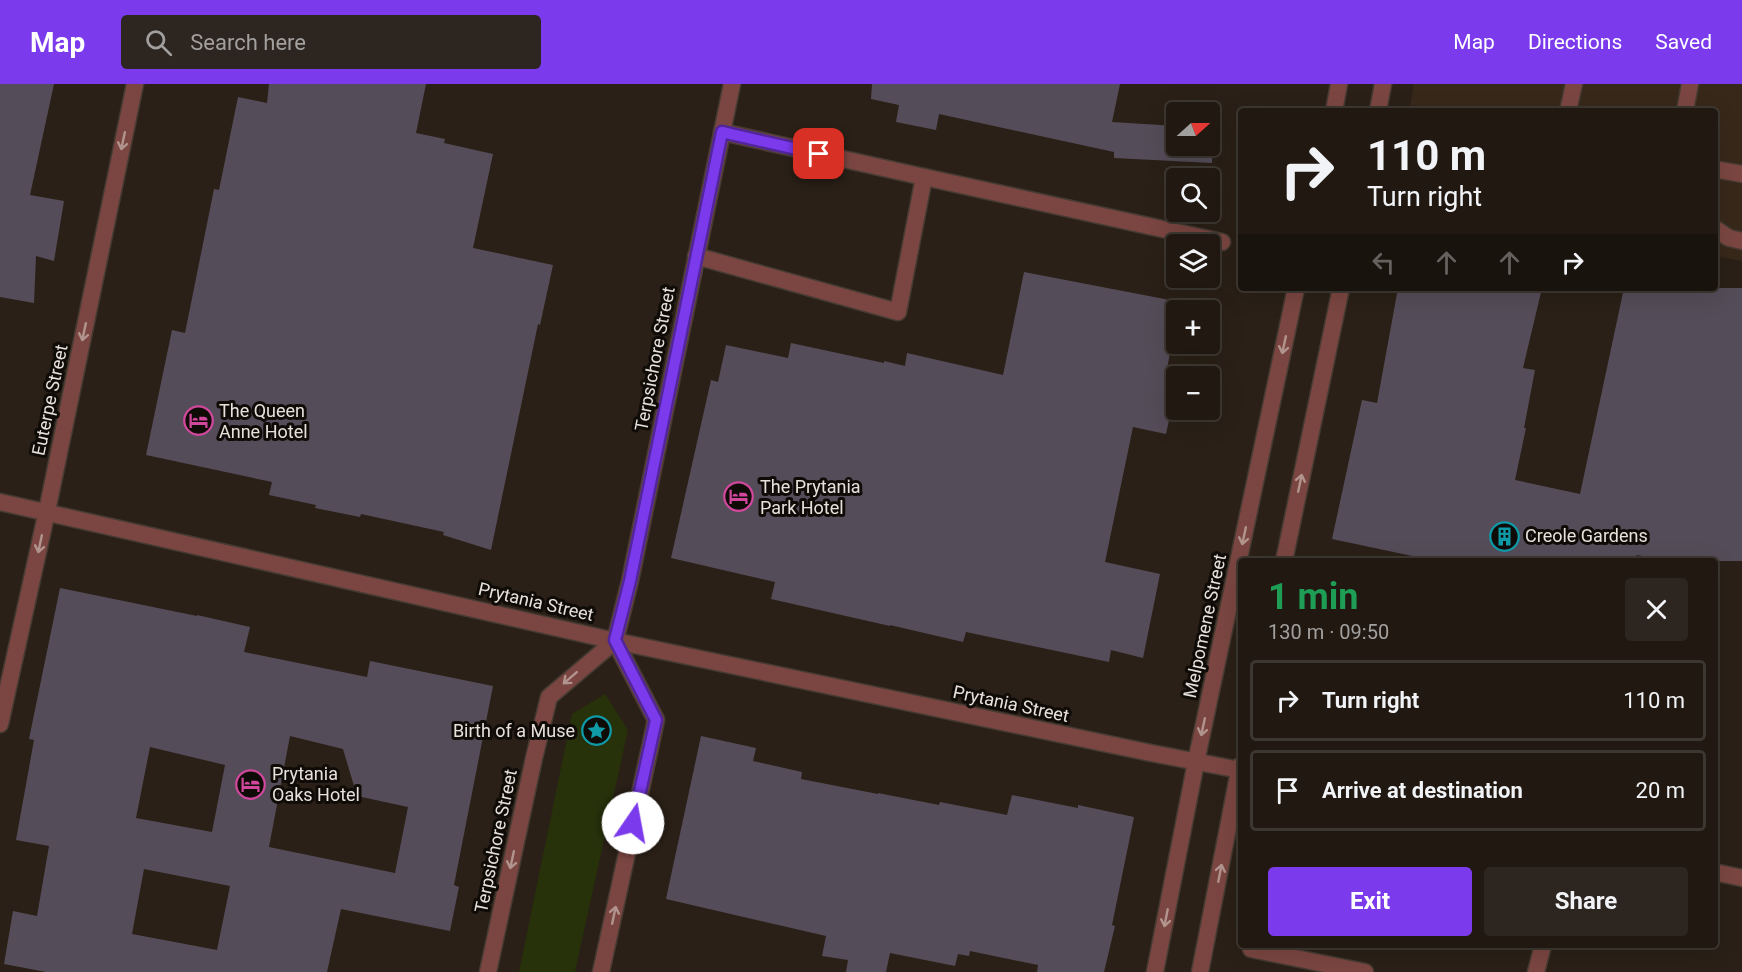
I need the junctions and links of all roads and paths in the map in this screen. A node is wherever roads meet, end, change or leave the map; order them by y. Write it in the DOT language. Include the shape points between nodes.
graph roads {
  1 [pos="135,84"];
  2 [pos="732,84"];
  3 [pos="1339,84"];
  4 [pos="1383,84"];
  5 [pos="1574,84"];
  6 [pos="1690,84"];
  7 [pos="1335,108"];
  8 [pos="1378,108"];
  9 [pos="1569,108"];
  10 [pos="1686,108"];
  11 [pos="722,132"];
  12 [pos="1718,170"];
  13 [pos="1742,174"];
  14 [pos="924,177"];
  15 [pos="1718,230"];
  16 [pos="1735,240"];
  17 [pos="1222,242"];
  18 [pos="696,256"];
  19 [pos="1295,291"];
  20 [pos="1340,291"];
  21 [pos="0,502"];
  22 [pos="47,511"];
  23 [pos="1239,558"];
  24 [pos="1285,558"];
  25 [pos="1238,563"];
  26 [pos="615,640"];
  27 [pos="0,724"];
  28 [pos="1196,762"];
  29 [pos="1238,769"];
  30 [pos="1238,779"];
  31 [pos="1718,873"];
  32 [pos="1742,878"];
  33 [pos="1251,948"];
  34 [pos="1542,948"];
  35 [pos="488,972"];
  36 [pos="601,972"];
  37 [pos="1155,972"];
  38 [pos="1200,972"];
  39 [pos="1365,972"];
  40 [pos="1536,972"];
  1 -- 22 [label="street, Euterpe Street, one-way"];
  2 -- 11 [label="street, Terpsichore Street"];
  3 -- 7 [label="street"];
  4 -- 8 [label="street"];
  5 -- 9 [label="street"];
  6 -- 10 [label="street"];
  11 -- 14 [label="street"];
  11 -- 18 [label="street, Terpsichore Street"];
  12 -- 13 [label="street"];
  14 -- 17 [label="street"];
  14 -- 18 [label="street" via="898,312"];
  15 -- 16 [label="street"];
  18 -- 26 [label="street, Terpsichore Street"];
  19 -- 23 [label="street, Melpomene Street, one-way"];
  24 -- 20 [label="street, one-way"];
  21 -- 22 [label="street, Prytania Street"];
  22 -- 26 [label="street, Prytania Street"];
  22 -- 27 [label="street, Euterpe Street, one-way"];
  25 -- 28 [label="street, Melpomene Street, one-way"];
  26 -- 28 [label="street, Prytania Street"];
  26 -- 35 [label="street, Terpsichore Street, one-way" via="549,697"];
  36 -- 26 [label="street, one-way" via="656,720"];
  28 -- 29 [label="street, Prytania Street"];
  28 -- 37 [label="street, Melpomene Street, one-way"];
  38 -- 30 [label="street, one-way"];
  31 -- 32 [label="street"];
  33 -- 39 [label="street"];
  34 -- 40 [label="street"];
}
